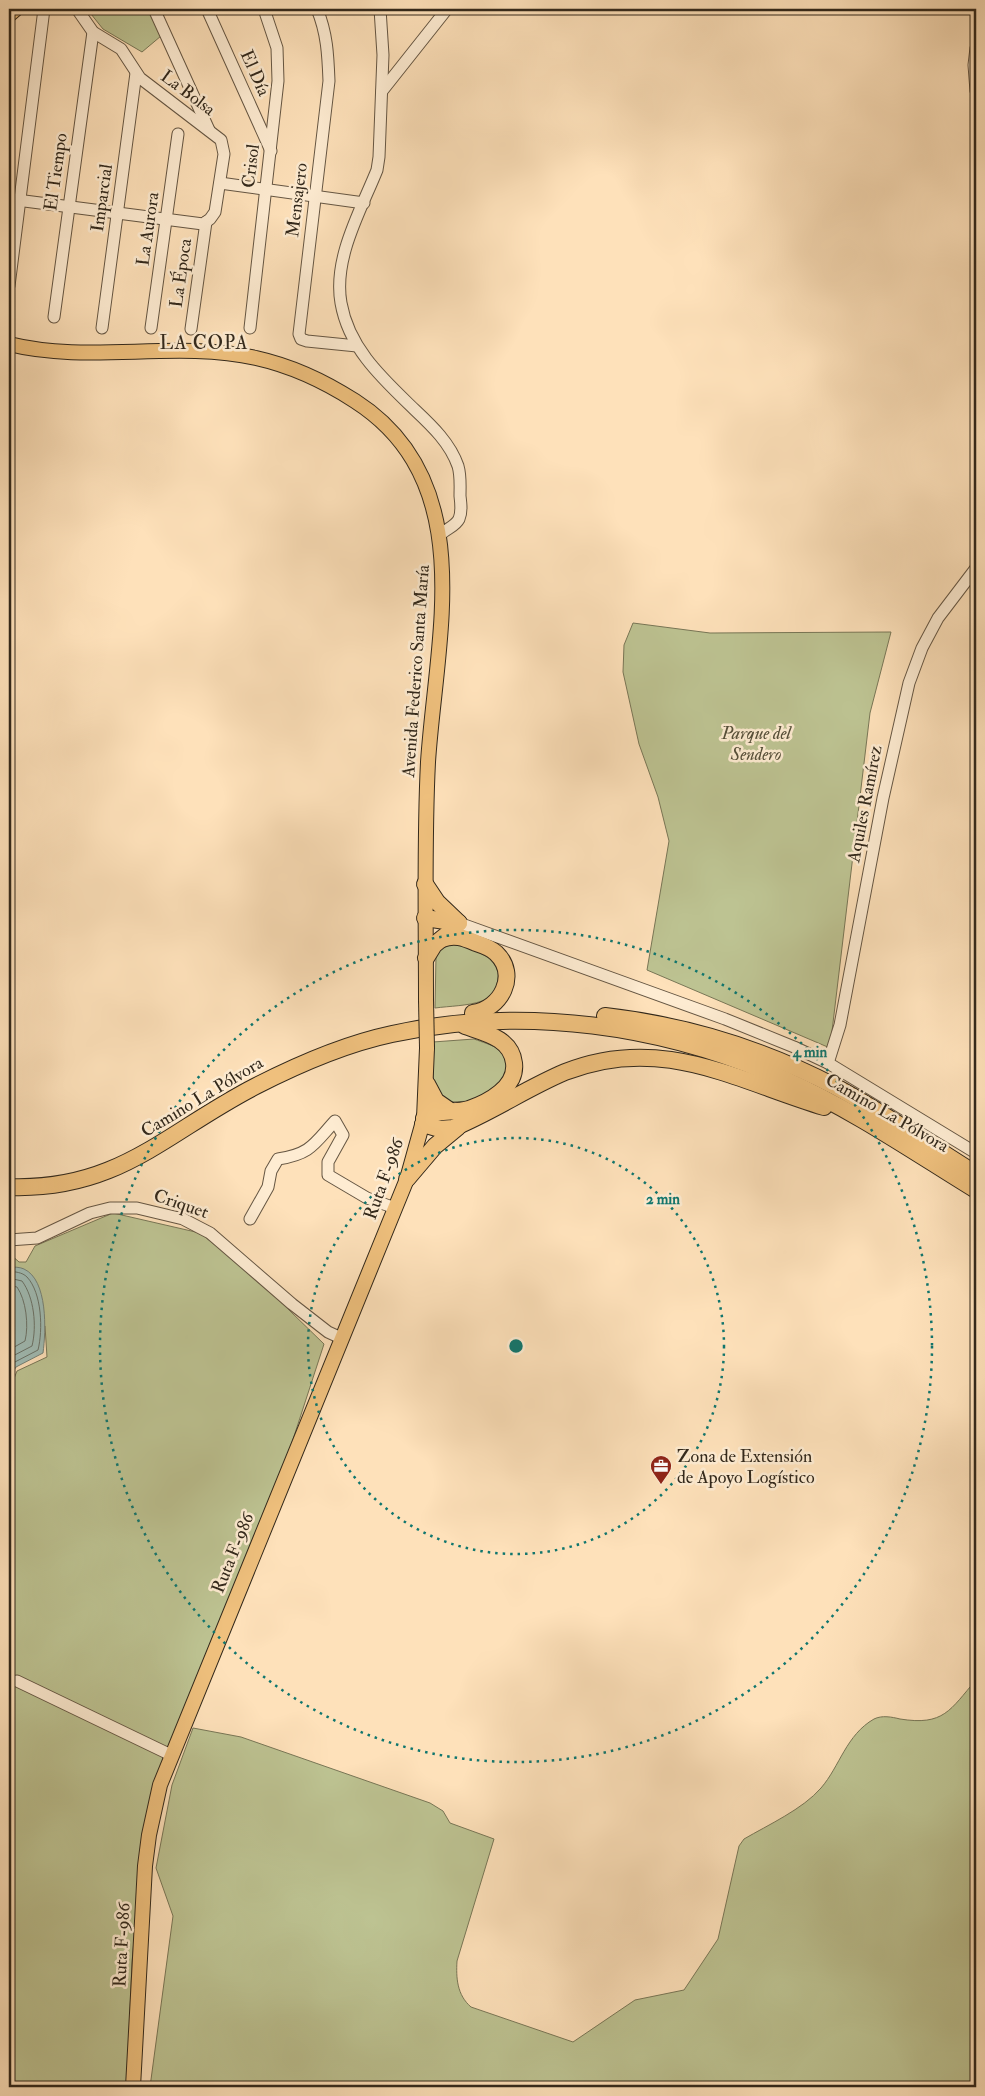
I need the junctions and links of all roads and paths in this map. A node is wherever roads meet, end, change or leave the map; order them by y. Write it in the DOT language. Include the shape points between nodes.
graph roads {
  1 [pos="16,9"];
  2 [pos="44,9"];
  3 [pos="77,9"];
  4 [pos="154,9"];
  5 [pos="207,9"];
  6 [pos="264,9"];
  7 [pos="317,9"];
  8 [pos="380,9"];
  9 [pos="447,9"];
  10 [pos="9,15"];
  11 [pos="93,32"];
  12 [pos="976,48"];
  13 [pos="136,73"];
  14 [pos="976,90"];
  15 [pos="382,91"];
  16 [pos="210,131"];
  17 [pos="178,134"];
  18 [pos="271,151"];
  19 [pos="220,183"];
  20 [pos="266,189"];
  21 [pos="315,196"];
  22 [pos="14,199"];
  23 [pos="364,203"];
  24 [pos="69,207"];
  25 [pos="118,214"];
  26 [pos="167,219"];
  27 [pos="206,222"];
  28 [pos="9,286"];
  29 [pos="54,317"];
  30 [pos="102,328"];
  31 [pos="151,328"];
  32 [pos="191,328"];
  33 [pos="250,328"];
  34 [pos="9,344"];
  35 [pos="358,346"];
  36 [pos="440,536"];
  37 [pos="976,568"];
  38 [pos="424,884"];
  39 [pos="425,918"];
  40 [pos="453,930"];
  41 [pos="426,958"];
  42 [pos="473,1013"];
  43 [pos="458,1024"];
  44 [pos="427,1048"];
  45 [pos="828,1063"];
  46 [pos="427,1084"];
  47 [pos="449,1110"];
  48 [pos="856,1117"];
  49 [pos="423,1121"];
  50 [pos="465,1122"];
  51 [pos="976,1153"];
  52 [pos="976,1174"];
  53 [pos="9,1178"];
  54 [pos="407,1179"];
  55 [pos="9,1187"];
  56 [pos="976,1190"];
  57 [pos="395,1208"];
  58 [pos="250,1219"];
  59 [pos="9,1240"];
  60 [pos="340,1338"];
  61 [pos="17,1681"];
  62 [pos="171,1755"];
  63 [pos="133,2087"];
  1 -- 10 [label="main road"];
  2 -- 22 [label="street"];
  3 -- 11 [label="street, La Bolsa"];
  4 -- 16 [label="street"];
  5 -- 18 [label="street, El Día"];
  6 -- 18 [label="street, Crisol" via="276,41 278,57"];
  7 -- 21 [label="street, Mensajero" via="324,25 328,49 328,81"];
  8 -- 15 [label="street"];
  9 -- 15 [label="street"];
  11 -- 13 [label="street, La Bolsa" via="118,46"];
  11 -- 24 [label="street, El Tiempo"];
  12 -- 14 [label="street"];
  13 -- 16 [label="street, La Bolsa"];
  13 -- 25 [label="street, Imparcial"];
  15 -- 23 [label="street" via="377,170"];
  16 -- 19 [label="street, La Bolsa" via="224,145"];
  17 -- 26 [label="street, La Aurora"];
  18 -- 20 [label="street, Crisol"];
  19 -- 20 [label="street"];
  19 -- 27 [label="street, La Bolsa" via="215,212"];
  20 -- 21 [label="street"];
  20 -- 33 [label="street, Crisol"];
  21 -- 23 [label="street"];
  21 -- 35 [label="street, Mensajero" via="299,334 307,341"];
  22 -- 24 [label="street"];
  22 -- 28 [label="street"];
  23 -- 35 [label="street" via="344,255 340,287 345,319"];
  24 -- 25 [label="street"];
  24 -- 29 [label="street, El Tiempo"];
  25 -- 26 [label="street"];
  25 -- 30 [label="street, Imparcial"];
  26 -- 27 [label="street"];
  26 -- 31 [label="street, La Aurora"];
  27 -- 32 [label="street, La Época"];
  34 -- 36 [label="main road, Avenida Federico Santa María" via="55,351 234,354 312,376 374,413 392,430 414,460 426,484"];
  35 -- 36 [label="street" via="378,374 442,438 458,465 459,518"];
  36 -- 38 [label="main road, Avenida Federico Santa María" via="442,590 428,760"];
  37 -- 45 [label="street, Aquiles Ramírez" via="938,618 909,683 883,798 840,1025"];
  38 -- 39 [label="main road, Avenida Federico Santa María"];
  38 -- 40 [label="highway"];
  39 -- 40 [label="highway"];
  39 -- 41 [label="main road, Avenida Federico Santa María"];
  40 -- 41 [label="highway" via="430,948"];
  40 -- 42 [label="highway" via="494,951 503,961 505,987 500,998 485,1010"];
  40 -- 45 [label="street" via="734,1022"];
  41 -- 44 [label="main road, Avenida Federico Santa María, bridge"];
  42 -- 52 [label="highway, Camino La Pólvora" via="602,1016 666,1026 722,1041 779,1061 835,1086"];
  42 -- 53 [label="highway, Camino La Pólvora" via="398,1025 329,1043 210,1100 152,1139 106,1162 66,1174"];
  43 -- 47 [label="highway" via="501,1040 512,1054 514,1072 506,1088 488,1099 469,1109"];
  43 -- 48 [label="highway, Camino La Pólvora" via="554,1022 658,1037 762,1069"];
  43 -- 55 [label="highway, Camino La Pólvora" via="393,1034 316,1058 248,1090 141,1156 95,1176 52,1186"];
  44 -- 46 [label="main road, Ruta F-986"];
  45 -- 51 [label="street"];
  46 -- 47 [label="highway" via="436,1100"];
  46 -- 49 [label="main road, Ruta F-986"];
  47 -- 49 [label="highway"];
  48 -- 50 [label="highway" via="780,1094 701,1064 643,1057 595,1063 564,1073"];
  48 -- 56 [label="highway, Camino La Pólvora"];
  49 -- 50 [label="highway" via="434,1128 446,1129"];
  49 -- 54 [label="main road, Ruta F-986"];
  50 -- 54 [label="highway" via="435,1146"];
  54 -- 57 [label="main road, Ruta F-986"];
  57 -- 58 [label="street" via="367,1198 328,1175 328,1162 343,1135 335,1121 310,1150 278,1159 271,1171 268,1187"];
  57 -- 60 [label="main road, Ruta F-986"];
  59 -- 60 [label="street, Criquet" via="37,1238 90,1213 110,1208 138,1208 183,1220 210,1233 292,1304"];
  60 -- 62 [label="main road, Ruta F-986"];
  61 -- 62 [label="street"];
  62 -- 63 [label="main road, Ruta F-986" via="155,1807 145,1866"];
}
